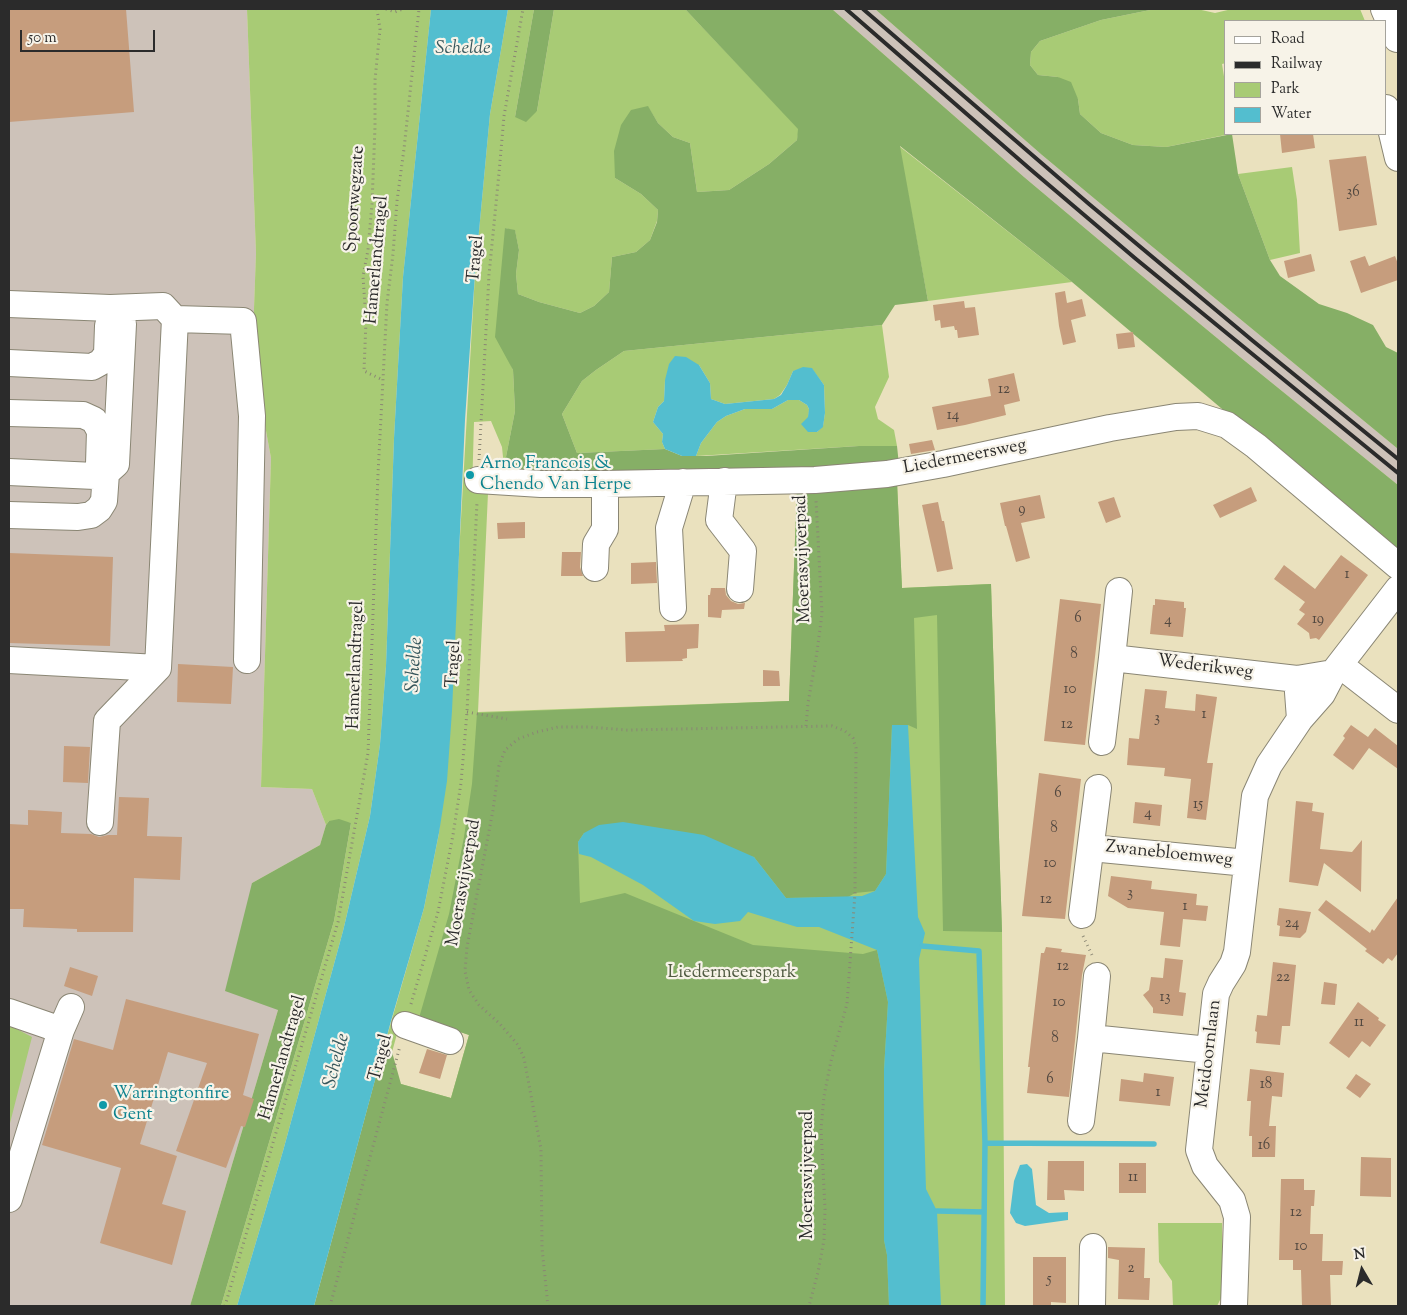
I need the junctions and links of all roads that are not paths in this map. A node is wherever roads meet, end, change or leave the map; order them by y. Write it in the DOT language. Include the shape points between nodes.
graph roads {
  1 [pos="1384,9"];
  2 [pos="1394,44"];
  3 [pos="1387,112"];
  4 [pos="1398,158"];
  5 [pos="9,304"];
  6 [pos="102,308"];
  7 [pos="9,319"];
  8 [pos="174,319"];
  9 [pos="108,338"];
  10 [pos="9,363"];
  11 [pos="9,413"];
  12 [pos="9,472"];
  13 [pos="106,473"];
  14 [pos="478,480"];
  15 [pos="724,481"];
  16 [pos="683,482"];
  17 [pos="605,484"];
  18 [pos="9,515"];
  19 [pos="1398,566"];
  20 [pos="594,568"];
  21 [pos="740,589"];
  22 [pos="1398,589"];
  23 [pos="1118,591"];
  24 [pos="673,608"];
  25 [pos="1112,658"];
  26 [pos="9,660"];
  27 [pos="247,660"];
  28 [pos="158,668"];
  29 [pos="1336,669"];
  30 [pos="1297,679"];
  31 [pos="1398,710"];
  32 [pos="1300,718"];
  33 [pos="1102,742"];
  34 [pos="1098,788"];
  35 [pos="100,822"];
  36 [pos="1091,848"];
  37 [pos="1247,863"];
  38 [pos="1082,916"];
  39 [pos="1097,976"];
  40 [pos="9,1012"];
  41 [pos="405,1025"];
  42 [pos="1091,1038"];
  43 [pos="450,1041"];
  44 [pos="1209,1050"];
  45 [pos="1081,1121"];
  46 [pos="9,1199"];
  47 [pos="1093,1247"];
  48 [pos="1092,1306"];
  49 [pos="1234,1306"];
  1 -- 2 [label="street"];
  3 -- 4 [label="street"];
  5 -- 6 [label="street"];
  6 -- 8 [label="street" via="164,306"];
  6 -- 9 [label="street" via="108,322"];
  6 -- 13 [label="street" via="123,324 116,464"];
  7 -- 9 [label="street" via="92,323"];
  8 -- 27 [label="street" via="242,321 252,416"];
  8 -- 28 [label="street"];
  9 -- 10 [label="street" via="107,354 102,362 92,367"];
  11 -- 13 [label="street" via="83,416 94,420 100,431 99,464"];
  12 -- 13 [label="street" via="95,476"];
  13 -- 18 [label="street" via="104,501 91,515"];
  14 -- 17 [label="street, Liedermeersweg"];
  15 -- 16 [label="street, Liedermeersweg"];
  15 -- 19 [label="street, Liedermeersweg" via="815,480 887,474 1110,428 1198,416 1227,425 1256,446"];
  15 -- 21 [label="street" via="719,520 743,551"];
  16 -- 17 [label="street, Liedermeersweg"];
  16 -- 24 [label="street" via="669,528"];
  17 -- 20 [label="street" via="605,530 596,544"];
  22 -- 29 [label="street, Meidoornlaan"];
  23 -- 25 [label="street"];
  25 -- 30 [label="street, Wederikweg"];
  25 -- 33 [label="street"];
  26 -- 28 [label="street"];
  28 -- 35 [label="street" via="107,721"];
  29 -- 30 [label="street"];
  29 -- 31 [label="street"];
  29 -- 32 [label="street, Meidoornlaan" via="1322,694"];
  30 -- 32 [label="street"];
  32 -- 37 [label="street, Meidoornlaan" via="1260,781 1255,796"];
  34 -- 36 [label="street, Zwanebloemweg"];
  36 -- 37 [label="street, Zwanebloemweg"];
  36 -- 38 [label="street, Zwanebloemweg"];
  37 -- 44 [label="street, Meidoornlaan" via="1237,952 1216,994"];
  39 -- 42 [label="street"];
  40 -- 46 [label="street" via="66,1018"];
  41 -- 43 [label="street"];
  42 -- 44 [label="street"];
  42 -- 45 [label="street"];
  44 -- 49 [label="street, Meidoornlaan" via="1199,1150 1204,1166 1232,1200 1237,1216"];
  47 -- 48 [label="street"];
}
